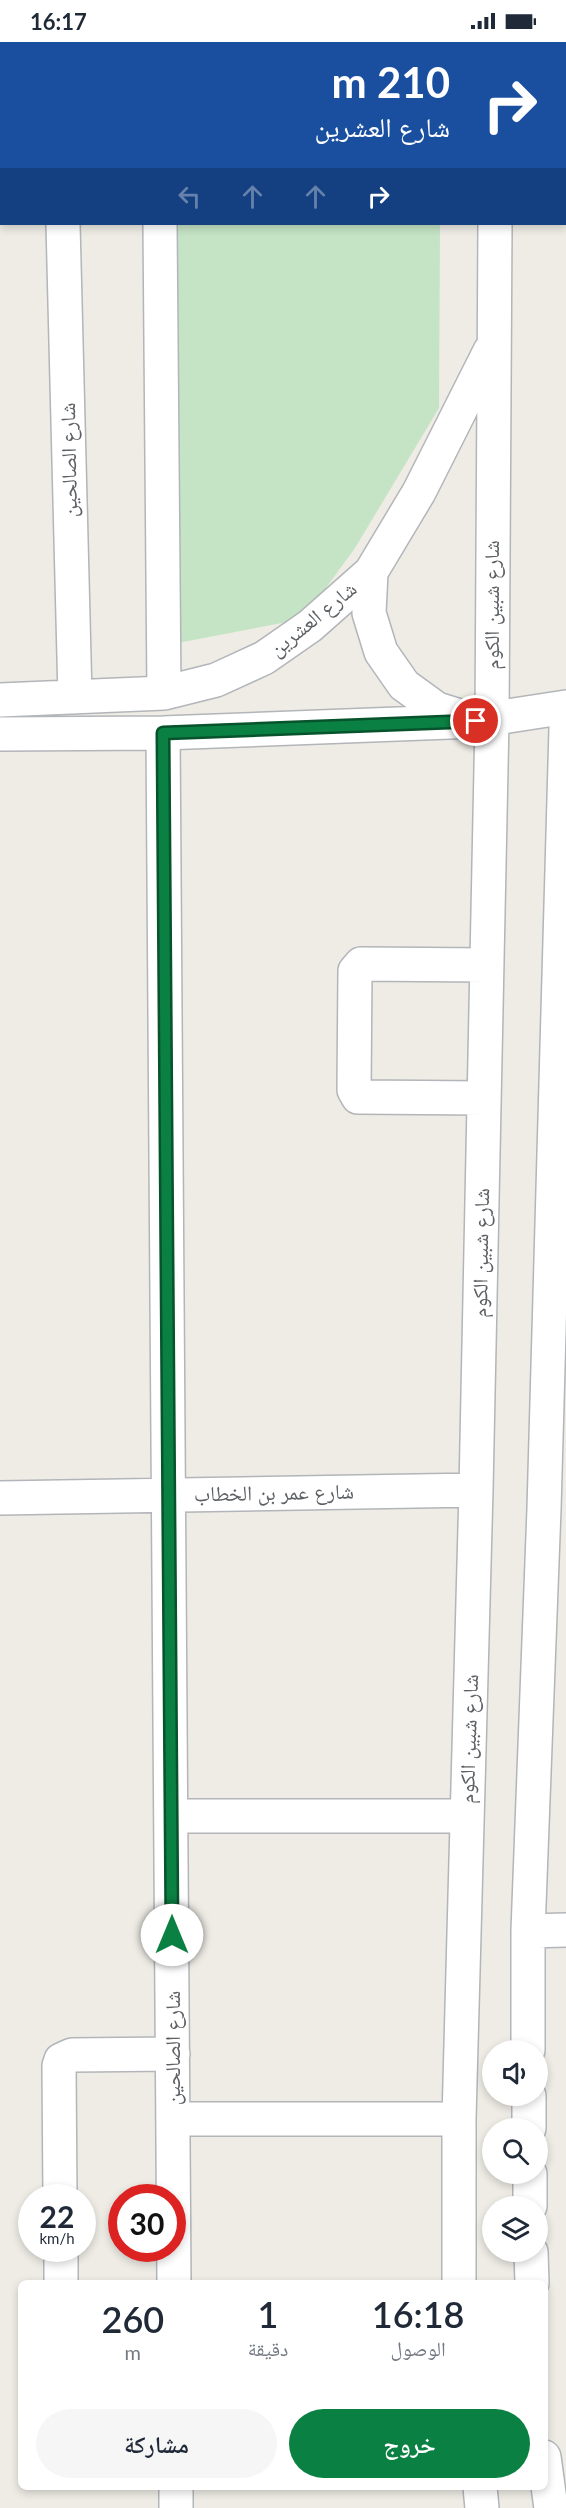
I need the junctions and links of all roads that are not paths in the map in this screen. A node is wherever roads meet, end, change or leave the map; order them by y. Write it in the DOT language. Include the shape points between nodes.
graph roads {
  1 [pos="63,225"];
  2 [pos="160,225"];
  3 [pos="495,225"];
  4 [pos="493,344"];
  5 [pos="371,572"];
  6 [pos="164,693"];
  7 [pos="75,697"];
  8 [pos="0,700"];
  9 [pos="566,707"];
  10 [pos="484,721"];
  11 [pos="566,728"];
  12 [pos="163,733"];
  13 [pos="0,734"];
  14 [pos="564,821"];
  15 [pos="487,965"];
  16 [pos="561,1086"];
  17 [pos="484,1098"];
  18 [pos="556,1441"];
  19 [pos="476,1490"];
  20 [pos="169,1495"];
  21 [pos="0,1498"];
  22 [pos="555,1509"];
  23 [pos="171,1816"];
  24 [pos="467,1816"];
  25 [pos="566,1930"];
  26 [pos="528,1931"];
  27 [pos="528,2040"];
  28 [pos="173,2054"];
  29 [pos="173,2119"];
  30 [pos="459,2119"];
  31 [pos="60,2184"];
  32 [pos="61,2262"];
  33 [pos="531,2262"];
  34 [pos="61,2280"];
  35 [pos="174,2280"];
  36 [pos="459,2280"];
  37 [pos="532,2280"];
  38 [pos="548,2486"];
  39 [pos="176,2490"];
  40 [pos="480,2490"];
  41 [pos="176,2508"];
  42 [pos="482,2508"];
  43 [pos="551,2508"];
  1 -- 7 [label="street, شارع الصالحين"];
  2 -- 6 [label="street"];
  3 -- 4 [label="street, شارع شبين الكوم"];
  4 -- 5 [label="street, شارع العشرين" via="419,492"];
  4 -- 10 [label="street, شارع شبين الكوم"];
  5 -- 6 [label="street, شارع العشرين" via="310,626 264,658 216,680"];
  5 -- 10 [label="street" via="369,613 381,652 404,685 437,709"];
  6 -- 7 [label="street, شارع العشرين"];
  7 -- 8 [label="street, شارع العشرين"];
  9 -- 10 [label="street"];
  10 -- 12 [label="street"];
  10 -- 15 [label="street, شارع شبين الكوم"];
  11 -- 14 [label="street"];
  12 -- 13 [label="street"];
  12 -- 20 [label="street, شارع الصالحين"];
  14 -- 16 [label="street"];
  15 -- 17 [label="street, شارع شبين الكوم"];
  15 -- 17 [label="street" via="361,964 355,970 354,1090 358,1097"];
  16 -- 18 [label="street"];
  17 -- 19 [label="street, شارع شبين الكوم"];
  18 -- 22 [label="street"];
  19 -- 20 [label="street, شارع عمر بن الخطاب"];
  19 -- 24 [label="street, شارع شبين الكوم"];
  20 -- 21 [label="street, شارع عمر بن الخطاب"];
  20 -- 23 [label="street, شارع الصالحين"];
  22 -- 26 [label="street"];
  23 -- 24 [label="street"];
  23 -- 28 [label="street, شارع الصالحين"];
  24 -- 30 [label="street, شارع شبين الكوم"];
  25 -- 26 [label="street"];
  26 -- 27 [label="street"];
  28 -- 29 [label="street, شارع الصالحين"];
  28 -- 31 [label="street" via="72,2055 61,2060"];
  29 -- 30 [label="street"];
  29 -- 35 [label="street, شارع الصالحين"];
  30 -- 36 [label="street, شارع شبين الكوم"];
  32 -- 34 [label="street"];
  33 -- 37 [label="street"];
  38 -- 43 [label="street"];
  39 -- 41 [label="street"];
  40 -- 42 [label="street"];
}
